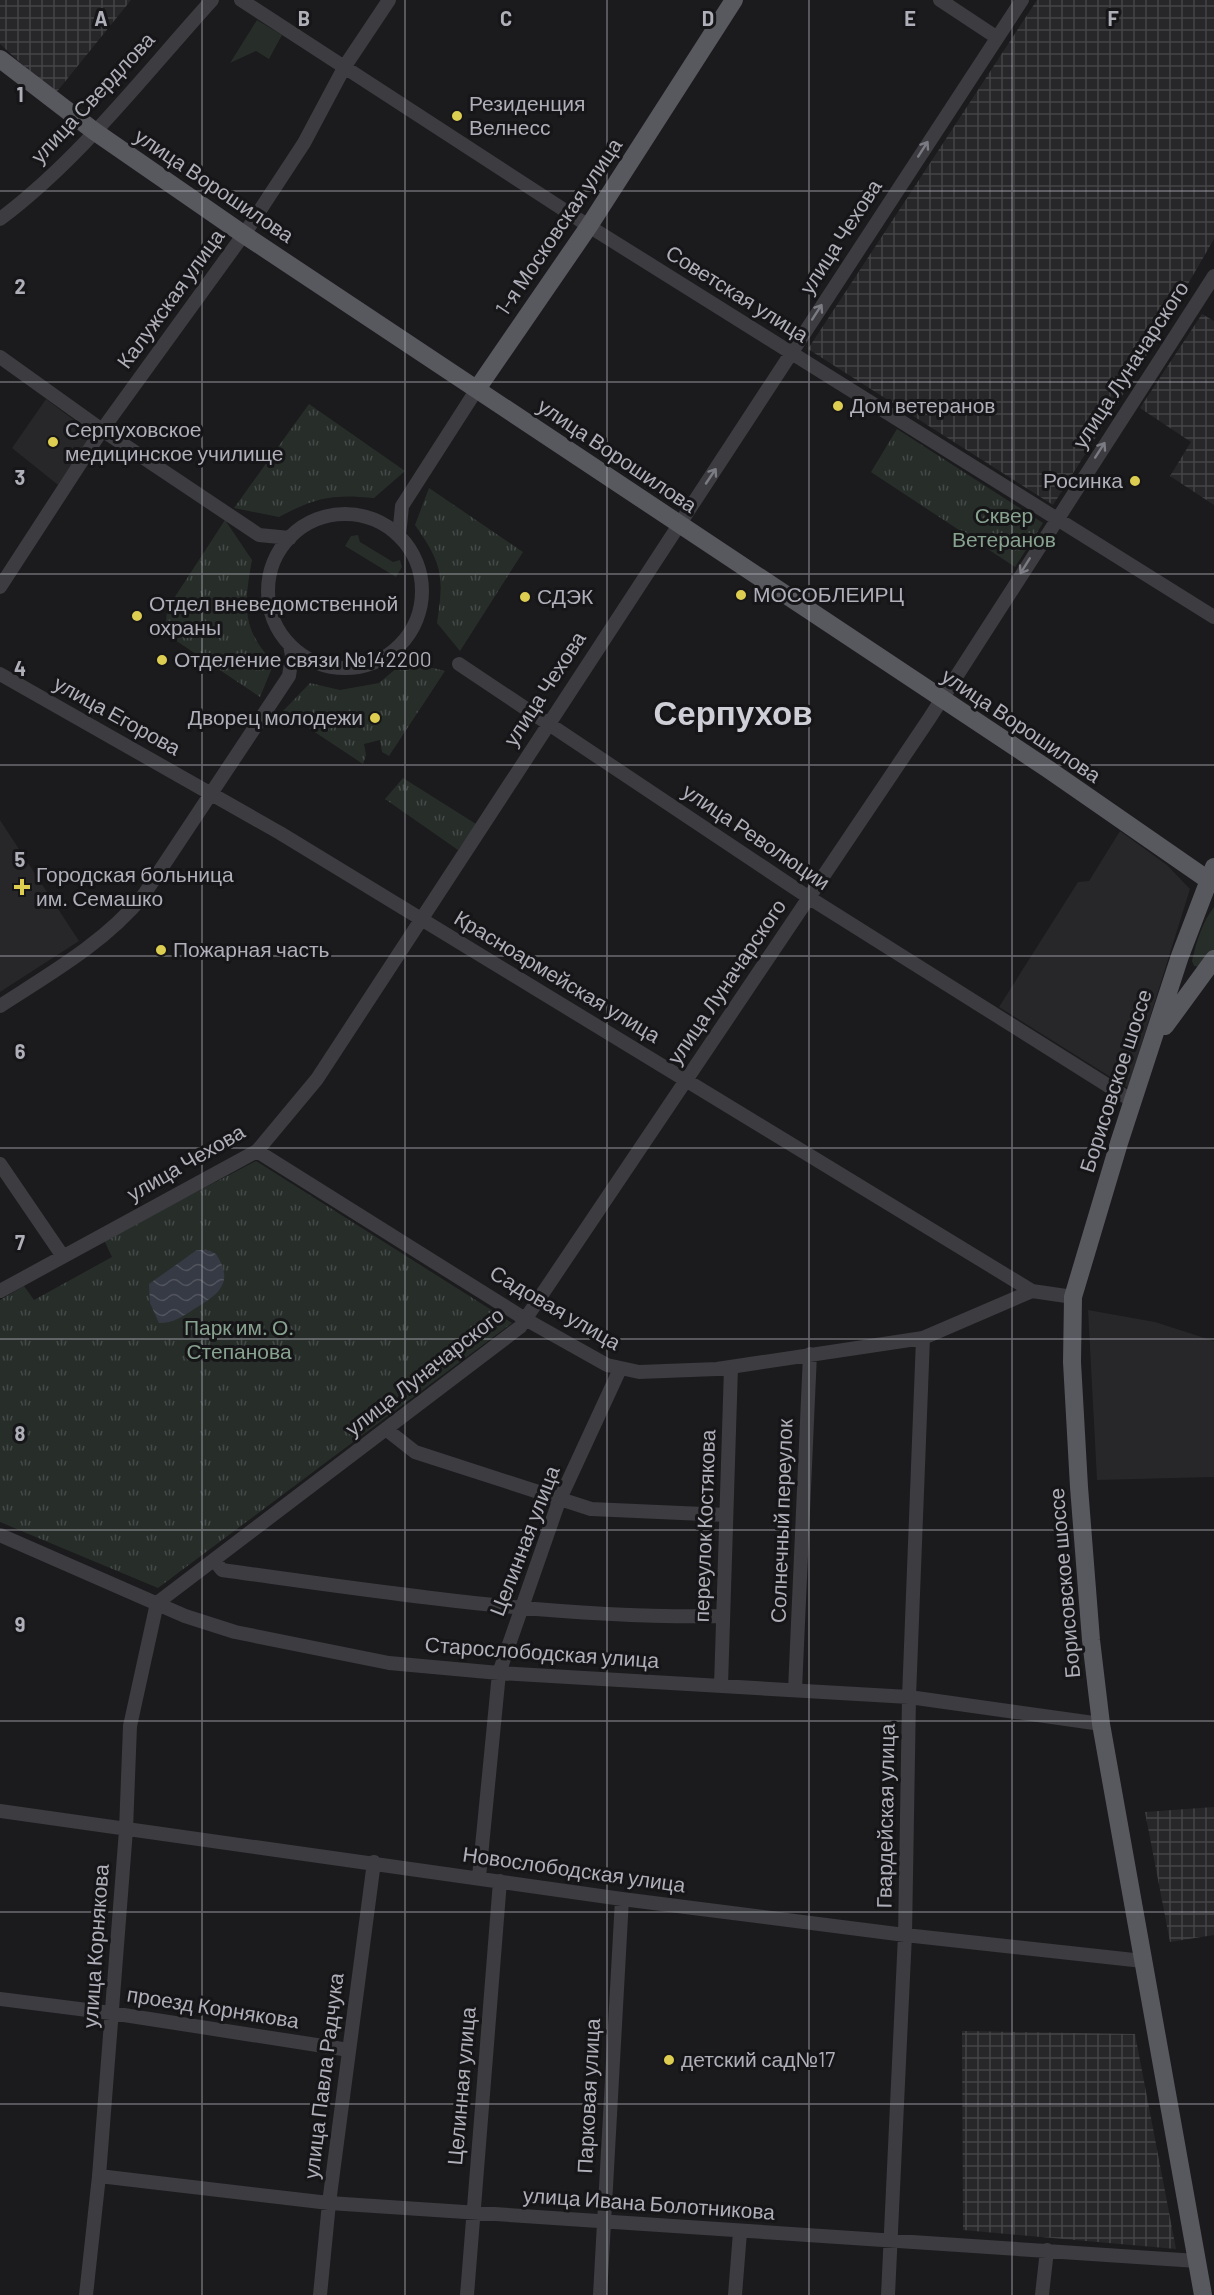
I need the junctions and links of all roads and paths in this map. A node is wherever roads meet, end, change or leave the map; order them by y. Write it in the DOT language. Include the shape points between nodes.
graph roads {
  1 [pos="212,0"];
  2 [pos="241,0"];
  3 [pos="389,0"];
  4 [pos="734,0"];
  5 [pos="940,0"];
  6 [pos="1022,0"];
  7 [pos="996,37"];
  8 [pos="0,58"];
  9 [pos="345,66"];
  10 [pos="94,131"];
  11 [pos="0,219"];
  12 [pos="589,226"];
  13 [pos="243,234"];
  14 [pos="1214,276"];
  15 [pos="790,352"];
  16 [pos="0,357"];
  17 [pos="477,389"];
  18 [pos="102,430"];
  19 [pos="402,506"];
  20 [pos="1056,517"];
  21 [pos="376,519"];
  22 [pos="678,524"];
  23 [pos="259,535"];
  24 [pos="399,536"];
  25 [pos="290,538"];
  26 [pos="273,564"];
  27 [pos="0,587"];
  28 [pos="1214,617"];
  29 [pos="291,645"];
  30 [pos="318,663"];
  31 [pos="459,664"];
  32 [pos="0,674"];
  33 [pos="289,676"];
  34 [pos="941,699"];
  35 [pos="548,724"];
  36 [pos="213,794"];
  37 [pos="1212,877"];
  38 [pos="808,897"];
  39 [pos="422,921"];
  40 [pos="1180,956"];
  41 [pos="1209,964"];
  42 [pos="0,1006"];
  43 [pos="1154,1042"];
  44 [pos="687,1079"];
  45 [pos="1134,1102"];
  46 [pos="257,1151"];
  47 [pos="0,1164"];
  48 [pos="62,1255"];
  49 [pos="0,1291"];
  50 [pos="1032,1291"];
  51 [pos="1073,1297"];
  52 [pos="525,1319"];
  53 [pos="922,1338"];
  54 [pos="810,1354"];
  55 [pos="731,1367"];
  56 [pos="620,1369"];
  57 [pos="387,1430"];
  58 [pos="559,1501"];
  59 [pos="726,1515"];
  60 [pos="0,1535"];
  61 [pos="214,1560"];
  62 [pos="157,1603"];
  63 [pos="522,1606"];
  64 [pos="723,1616"];
  65 [pos="499,1673"];
  66 [pos="721,1686"];
  67 [pos="795,1690"];
  68 [pos="909,1697"];
  69 [pos="1101,1724"];
  70 [pos="0,1811"];
  71 [pos="126,1830"];
  72 [pos="374,1862"];
  73 [pos="479,1877"];
  74 [pos="500,1881"];
  75 [pos="622,1899"];
  76 [pos="905,1935"];
  77 [pos="1143,1961"];
  78 [pos="0,1999"];
  79 [pos="111,2013"];
  80 [pos="349,2050"];
  81 [pos="99,2176"];
  82 [pos="329,2203"];
  83 [pos="472,2214"];
  84 [pos="603,2222"];
  85 [pos="740,2232"];
  86 [pos="892,2240"];
  87 [pos="1047,2250"];
  88 [pos="1197,2261"];
  89 [pos="86,2295"];
  90 [pos="320,2295"];
  91 [pos="467,2295"];
  92 [pos="600,2295"];
  93 [pos="735,2295"];
  94 [pos="888,2295"];
  95 [pos="1042,2295"];
  96 [pos="1203,2295"];
  1 -- 10 [label="street, улица Свердлова"];
  2 -- 9 [label="street, Советская улица"];
  3 -- 9 [label="street, Калужская улица"];
  4 -- 12 [label="main road, 1-я Московская улица"];
  5 -- 7 [label="street"];
  6 -- 7 [label="street, улица Чехова"];
  15 -- 7 [label="street, улица Чехова, one-way"];
  8 -- 10 [label="main road, улица Ворошилова"];
  9 -- 12 [label="street, Советская улица"];
  9 -- 13 [label="street, Калужская улица" via="304,143"];
  10 -- 11 [label="street, улица Свердлова" via="30,196"];
  10 -- 13 [label="main road, улица Ворошилова"];
  12 -- 15 [label="street, Советская улица"];
  12 -- 17 [label="main road, 1-я Московская улица"];
  13 -- 17 [label="main road, улица Ворошилова"];
  13 -- 18 [label="street, Калужская улица"];
  20 -- 14 [label="street, улица Луначарского, one-way"];
  15 -- 20 [label="street, Советская улица"];
  22 -- 15 [label="street, улица Чехова, one-way"];
  16 -- 18 [label="street"];
  17 -- 19 [label="street, 1-я Московская улица"];
  17 -- 22 [label="main road, улица Ворошилова"];
  18 -- 23 [label="street"];
  18 -- 27 [label="street, Калужская улица"];
  19 -- 21 [label="street"];
  19 -- 24 [label="street"];
  20 -- 28 [label="street, Советская улица"];
  20 -- 34 [label="street, улица Луначарского, one-way"];
  21 -- 24 [label="street"];
  21 -- 25 [label="street" via="330,515 310,522"];
  22 -- 34 [label="main road, улица Ворошилова"];
  22 -- 35 [label="street, улица Чехова"];
  23 -- 25 [label="street"];
  23 -- 26 [label="street"];
  24 -- 30 [label="street" via="417,564 421,579 417,619 408,635 399,647 367,665 342,667"];
  25 -- 26 [label="street"];
  26 -- 29 [label="street" via="269,600 277,626"];
  29 -- 30 [label="street"];
  29 -- 33 [label="street"];
  30 -- 33 [label="street"];
  31 -- 35 [label="street, улица Революции"];
  32 -- 36 [label="street, улица Егорова"];
  33 -- 36 [label="street"];
  34 -- 37 [label="main road, улица Ворошилова"];
  34 -- 38 [label="street, улица Луначарского"];
  35 -- 38 [label="street, улица Революции"];
  35 -- 39 [label="street, улица Чехова"];
  36 -- 39 [label="street, Красноармейская улица"];
  36 -- 42 [label="street" via="122,921"];
  37 -- 40 [label="main road, Борисовское шоссе"];
  38 -- 44 [label="street, улица Луначарского"];
  38 -- 45 [label="street, улица Революции"];
  39 -- 44 [label="street, Красноармейская улица"];
  39 -- 46 [label="street, улица Чехова" via="317,1079"];
  40 -- 41 [label="main road" via="1190,970"];
  40 -- 43 [label="main road, Борисовское шоссе"];
  41 -- 43 [label="main road"];
  43 -- 45 [label="main road, Борисовское шоссе"];
  44 -- 50 [label="street, Красноармейская улица"];
  44 -- 52 [label="street, улица Луначарского"];
  45 -- 51 [label="main road, Борисовское шоссе"];
  46 -- 48 [label="street, улица Чехова"];
  46 -- 52 [label="street, Садовая улица"];
  47 -- 48 [label="street"];
  48 -- 49 [label="street, улица Чехова"];
  50 -- 51 [label="street"];
  50 -- 53 [label="street, Садовая улица"];
  51 -- 69 [label="main road, Борисовское шоссе" via="1072,1362 1080,1499 1090,1640"];
  52 -- 56 [label="street, Садовая улица"];
  52 -- 57 [label="street, улица Луначарского" via="520,1327"];
  53 -- 54 [label="street, Садовая улица"];
  53 -- 68 [label="street, Гвардейская улица"];
  54 -- 55 [label="street, Садовая улица"];
  54 -- 67 [label="street, Солнечный переулок"];
  55 -- 56 [label="street, Садовая улица" via="639,1372"];
  55 -- 59 [label="street, переулок Костякова"];
  56 -- 58 [label="street, Целинная улица"];
  57 -- 58 [label="street" via="416,1452"];
  57 -- 61 [label="street, улица Луначарского"];
  58 -- 59 [label="street" via="591,1509"];
  58 -- 63 [label="street, Целинная улица"];
  59 -- 64 [label="street, переулок Костякова"];
  60 -- 62 [label="street, Старослободская улица"];
  61 -- 62 [label="street, улица Луначарского"];
  61 -- 63 [label="street" via="222,1570 445,1601"];
  62 -- 65 [label="street, Старослободская улица" via="234,1632 389,1663"];
  62 -- 71 [label="street, улица Корнякова" via="130,1726"];
  63 -- 64 [label="street" via="548,1612"];
  63 -- 65 [label="street, Целинная улица"];
  64 -- 66 [label="street, переулок Костякова"];
  65 -- 66 [label="street, Старослободская улица"];
  65 -- 73 [label="street, Целинная улица"];
  66 -- 67 [label="street, Старослободская улица"];
  67 -- 68 [label="street, Старослободская улица"];
  68 -- 69 [label="street, Старослободская улица"];
  68 -- 76 [label="street, Гвардейская улица"];
  69 -- 77 [label="main road, Борисовское шоссе"];
  70 -- 71 [label="street, Новослободская улица"];
  71 -- 72 [label="street, Новослободская улица"];
  71 -- 79 [label="street, улица Корнякова"];
  72 -- 73 [label="street, Новослободская улица"];
  72 -- 80 [label="street, улица Павла Радчука"];
  73 -- 74 [label="street, Новослободская улица"];
  74 -- 75 [label="street, Новослободская улица"];
  74 -- 83 [label="street, Целинная улица"];
  75 -- 76 [label="street, Новослободская улица"];
  75 -- 84 [label="street, Парковая улица"];
  76 -- 77 [label="street, Новослободская улица"];
  76 -- 86 [label="street, Гвардейская улица"];
  77 -- 88 [label="main road, Борисовское шоссе"];
  78 -- 79 [label="street, проезд Корнякова"];
  79 -- 80 [label="street, проезд Корнякова"];
  79 -- 81 [label="street, улица Корнякова"];
  80 -- 82 [label="street, улица Павла Радчука"];
  81 -- 82 [label="street, улица Ивана Болотникова"];
  81 -- 89 [label="street, улица Корнякова"];
  82 -- 83 [label="street, улица Ивана Болотникова"];
  82 -- 90 [label="street, улица Павла Радчука"];
  83 -- 84 [label="street, улица Ивана Болотникова"];
  83 -- 91 [label="street, Целинная улица"];
  84 -- 85 [label="street, улица Ивана Болотникова"];
  84 -- 92 [label="street, Парковая улица"];
  85 -- 86 [label="street, улица Ивана Болотникова"];
  85 -- 93 [label="street"];
  86 -- 87 [label="street, улица Ивана Болотникова"];
  86 -- 94 [label="street, Гвардейская улица"];
  87 -- 88 [label="street, улица Ивана Болотникова"];
  87 -- 95 [label="street"];
  88 -- 96 [label="main road, Борисовское шоссе"];
}
